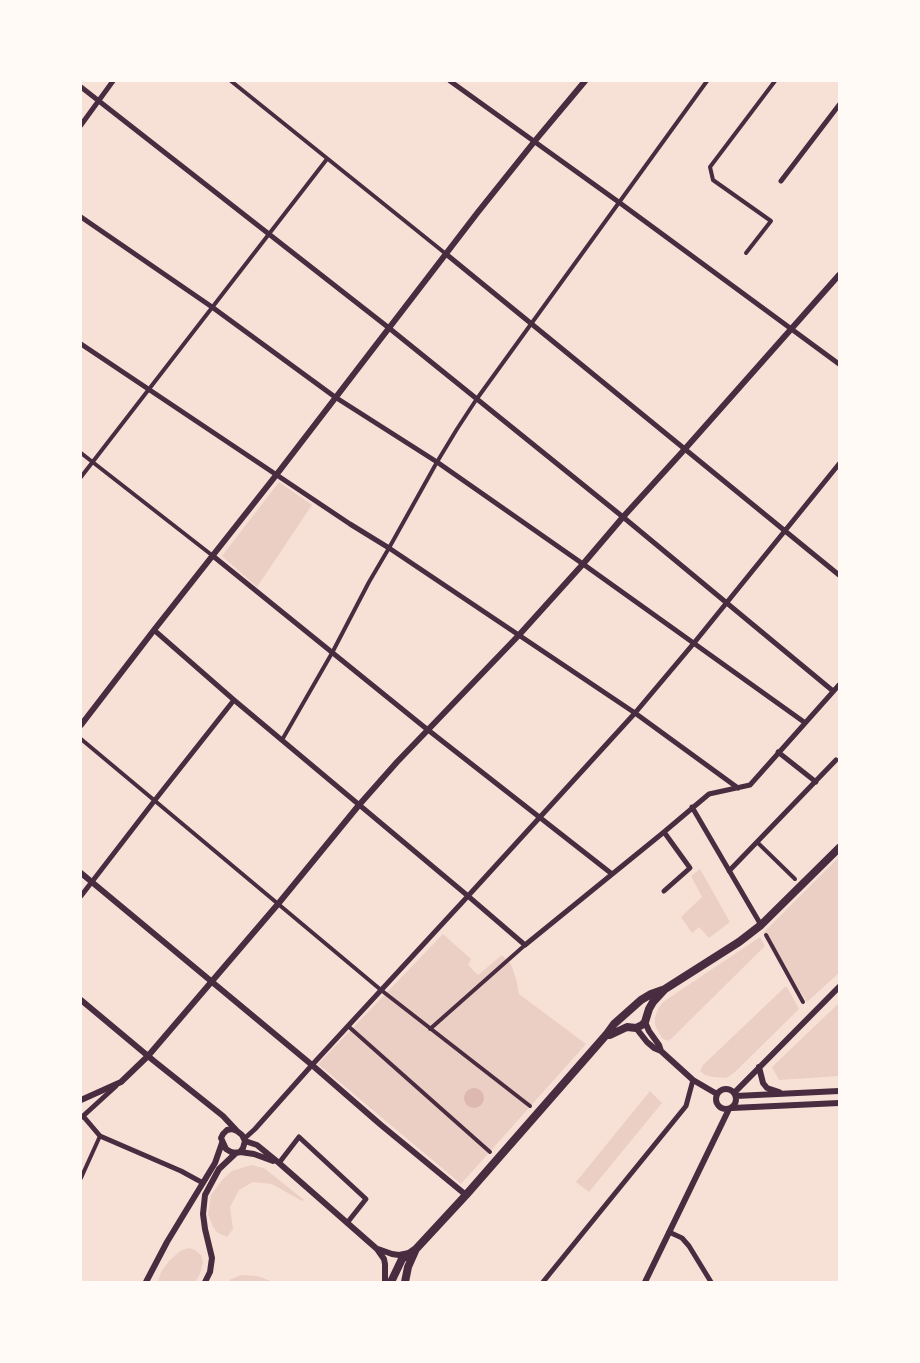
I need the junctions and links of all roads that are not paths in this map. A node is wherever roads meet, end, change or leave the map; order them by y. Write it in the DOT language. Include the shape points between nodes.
graph roads {
  1 [pos="113,81"];
  2 [pos="230,81"];
  3 [pos="450,81"];
  4 [pos="585,81"];
  5 [pos="707,81"];
  6 [pos="775,81"];
  7 [pos="81,87"];
  8 [pos="99,101"];
  9 [pos="839,105"];
  10 [pos="81,125"];
  11 [pos="534,142"];
  12 [pos="327,159"];
  13 [pos="781,182"];
  14 [pos="620,203"];
  15 [pos="81,217"];
  16 [pos="269,233"];
  17 [pos="746,253"];
  18 [pos="446,254"];
  19 [pos="839,275"];
  20 [pos="212,307"];
  21 [pos="530,324"];
  22 [pos="389,328"];
  23 [pos="791,329"];
  24 [pos="81,344"];
  25 [pos="839,364"];
  26 [pos="150,389"];
  27 [pos="336,397"];
  28 [pos="476,400"];
  29 [pos="684,450"];
  30 [pos="81,453"];
  31 [pos="93,462"];
  32 [pos="437,462"];
  33 [pos="839,464"];
  34 [pos="277,474"];
  35 [pos="81,477"];
  36 [pos="623,517"];
  37 [pos="784,532"];
  38 [pos="390,548"];
  39 [pos="213,556"];
  40 [pos="583,564"];
  41 [pos="839,575"];
  42 [pos="726,604"];
  43 [pos="154,630"];
  44 [pos="519,635"];
  45 [pos="694,643"];
  46 [pos="332,653"];
  47 [pos="839,685"];
  48 [pos="834,691"];
  49 [pos="234,700"];
  50 [pos="636,713"];
  51 [pos="804,722"];
  52 [pos="81,725"];
  53 [pos="428,730"];
  54 [pos="81,739"];
  55 [pos="282,740"];
  56 [pos="778,752"];
  57 [pos="836,760"];
  58 [pos="816,782"];
  59 [pos="738,788"];
  60 [pos="155,800"];
  61 [pos="359,804"];
  62 [pos="692,807"];
  63 [pos="540,818"];
  64 [pos="664,832"];
  65 [pos="757,842"];
  66 [pos="839,848"];
  67 [pos="728,871"];
  68 [pos="81,873"];
  69 [pos="612,874"];
  70 [pos="795,879"];
  71 [pos="92,882"];
  72 [pos="664,891"];
  73 [pos="81,896"];
  74 [pos="468,896"];
  75 [pos="278,904"];
  76 [pos="761,925"];
  77 [pos="766,935"];
  78 [pos="525,945"];
  79 [pos="212,982"];
  80 [pos="839,987"];
  81 [pos="665,989"];
  82 [pos="381,990"];
  83 [pos="81,1000"];
  84 [pos="803,1002"];
  85 [pos="630,1010"];
  86 [pos="646,1020"];
  87 [pos="348,1026"];
  88 [pos="634,1027"];
  89 [pos="430,1028"];
  90 [pos="606,1036"];
  91 [pos="661,1051"];
  92 [pos="148,1056"];
  93 [pos="312,1064"];
  94 [pos="759,1068"];
  95 [pos="693,1080"];
  96 [pos="121,1082"];
  97 [pos="839,1091"];
  98 [pos="717,1094"];
  99 [pos="735,1094"];
  100 [pos="785,1094"];
  101 [pos="81,1100"];
  102 [pos="839,1103"];
  103 [pos="530,1106"];
  104 [pos="730,1108"];
  105 [pos="82,1116"];
  106 [pos="237,1131"];
  107 [pos="100,1136"];
  108 [pos="244,1140"];
  109 [pos="222,1143"];
  110 [pos="236,1152"];
  111 [pos="490,1152"];
  112 [pos="215,1163"];
  113 [pos="279,1163"];
  114 [pos="81,1178"];
  115 [pos="203,1183"];
  116 [pos="466,1195"];
  117 [pos="347,1223"];
  118 [pos="669,1232"];
  119 [pos="377,1249"];
  120 [pos="413,1251"];
  121 [pos="146,1282"];
  122 [pos="205,1282"];
  123 [pos="385,1282"];
  124 [pos="391,1282"];
  125 [pos="405,1282"];
  126 [pos="543,1282"];
  127 [pos="645,1282"];
  128 [pos="711,1282"];
  1 -- 8 [label="street"];
  2 -- 12 [label="street"];
  3 -- 11 [label="street"];
  4 -- 11 [label="street"];
  5 -- 14 [label="street"];
  6 -- 17 [label="street" via="710,167 713,180 772,221"];
  7 -- 8 [label="street"];
  8 -- 10 [label="street"];
  8 -- 16 [label="street"];
  9 -- 13 [label="street"];
  11 -- 14 [label="street"];
  11 -- 18 [label="street"];
  12 -- 16 [label="street"];
  12 -- 18 [label="street"];
  14 -- 21 [label="street"];
  14 -- 23 [label="street"];
  15 -- 20 [label="street"];
  16 -- 20 [label="street"];
  16 -- 22 [label="street"];
  18 -- 21 [label="street"];
  18 -- 22 [label="street"];
  19 -- 23 [label="street"];
  20 -- 26 [label="street"];
  20 -- 27 [label="street"];
  21 -- 28 [label="street"];
  21 -- 29 [label="street"];
  22 -- 27 [label="street"];
  22 -- 28 [label="street"];
  23 -- 25 [label="street"];
  23 -- 29 [label="street"];
  24 -- 26 [label="street"];
  26 -- 31 [label="street"];
  26 -- 34 [label="street"];
  27 -- 32 [label="street"];
  27 -- 34 [label="street"];
  28 -- 32 [label="street"];
  28 -- 36 [label="street"];
  29 -- 36 [label="street"];
  29 -- 37 [label="street"];
  30 -- 31 [label="street"];
  31 -- 35 [label="street"];
  31 -- 39 [label="street"];
  32 -- 38 [label="street"];
  32 -- 40 [label="street"];
  33 -- 37 [label="street"];
  34 -- 38 [label="street"];
  34 -- 39 [label="street"];
  36 -- 40 [label="street"];
  36 -- 42 [label="street"];
  37 -- 41 [label="street"];
  37 -- 42 [label="street"];
  38 -- 44 [label="street"];
  38 -- 46 [label="street"];
  39 -- 43 [label="street"];
  39 -- 46 [label="street"];
  40 -- 44 [label="street"];
  40 -- 45 [label="street"];
  42 -- 45 [label="street"];
  42 -- 48 [label="street"];
  43 -- 49 [label="street"];
  43 -- 52 [label="street"];
  44 -- 50 [label="street"];
  44 -- 53 [label="street"];
  45 -- 50 [label="street"];
  45 -- 51 [label="street"];
  46 -- 53 [label="street"];
  46 -- 55 [label="street"];
  47 -- 48 [label="street"];
  48 -- 51 [label="street"];
  49 -- 55 [label="street"];
  49 -- 60 [label="street"];
  50 -- 59 [label="street"];
  50 -- 63 [label="street"];
  51 -- 56 [label="street"];
  53 -- 61 [label="street"];
  53 -- 63 [label="street"];
  54 -- 60 [label="street"];
  55 -- 61 [label="street"];
  56 -- 58 [label="street"];
  56 -- 59 [label="street" via="750,785"];
  57 -- 58 [label="street"];
  58 -- 65 [label="street"];
  59 -- 62 [label="street" via="709,794"];
  60 -- 71 [label="street"];
  60 -- 75 [label="street"];
  61 -- 74 [label="street"];
  61 -- 75 [label="street"];
  62 -- 64 [label="street"];
  62 -- 67 [label="street"];
  63 -- 69 [label="street"];
  63 -- 74 [label="street"];
  64 -- 69 [label="street"];
  64 -- 72 [label="street" via="690,868"];
  65 -- 67 [label="street"];
  65 -- 70 [label="street"];
  66 -- 76 [label="main road"];
  67 -- 76 [label="street"];
  68 -- 71 [label="street"];
  69 -- 78 [label="street"];
  71 -- 73 [label="street"];
  71 -- 79 [label="street"];
  74 -- 78 [label="street"];
  74 -- 82 [label="street"];
  75 -- 79 [label="street"];
  75 -- 82 [label="street"];
  76 -- 81 [label="main road"];
  77 -- 84 [label="street"];
  78 -- 89 [label="street"];
  79 -- 92 [label="street"];
  79 -- 93 [label="street"];
  80 -- 94 [label="street"];
  81 -- 85 [label="main road" via="651,994"];
  81 -- 86 [label="main road" via="654,1002"];
  82 -- 87 [label="street"];
  82 -- 89 [label="street"];
  83 -- 92 [label="street"];
  85 -- 86 [label="main road" via="642,1009"];
  85 -- 88 [label="main road" via="626,1019"];
  85 -- 90 [label="main road"];
  86 -- 88 [label="main road"];
  86 -- 91 [label="street"];
  87 -- 93 [label="street"];
  87 -- 111 [label="street"];
  88 -- 90 [label="main road"];
  88 -- 91 [label="street" via="647,1042"];
  89 -- 103 [label="street"];
  90 -- 116 [label="main road"];
  91 -- 95 [label="street"];
  92 -- 96 [label="street"];
  92 -- 106 [label="street"];
  93 -- 108 [label="street"];
  93 -- 116 [label="street"];
  94 -- 99 [label="street"];
  94 -- 100 [label="street" via="763,1083 768,1088"];
  95 -- 98 [label="street"];
  95 -- 126 [label="street" via="686,1106"];
  96 -- 101 [label="street"];
  96 -- 105 [label="street"];
  97 -- 100 [label="street"];
  98 -- 99 [label="street" via="729,1089"];
  98 -- 104 [label="street" via="717,1104 722,1109"];
  99 -- 100 [label="street"];
  99 -- 104 [label="street" via="736,1103"];
  102 -- 104 [label="street"];
  104 -- 118 [label="street"];
  105 -- 107 [label="street"];
  106 -- 108 [label="street"];
  106 -- 109 [label="street" via="227,1130"];
  107 -- 114 [label="street"];
  107 -- 115 [label="street"];
  108 -- 110 [label="street" via="245,1145"];
  108 -- 113 [label="street"];
  109 -- 110 [label="street" via="226,1149"];
  109 -- 112 [label="street"];
  110 -- 112 [label="street"];
  110 -- 113 [label="street" via="254,1154"];
  110 -- 122 [label="street" via="219,1169 205,1195 203,1214 212,1258"];
  112 -- 115 [label="street"];
  113 -- 117 [label="street"];
  113 -- 117 [label="street" via="300,1137 366,1199"];
  115 -- 121 [label="street" via="166,1242"];
  116 -- 120 [label="main road"];
  117 -- 119 [label="street"];
  118 -- 127 [label="street"];
  118 -- 128 [label="street" via="682,1238 689,1246"];
  119 -- 120 [label="street" via="399,1255"];
  119 -- 123 [label="street" via="384,1259"];
  120 -- 124 [label="main road" via="402,1259"];
  120 -- 125 [label="main road"];
}
